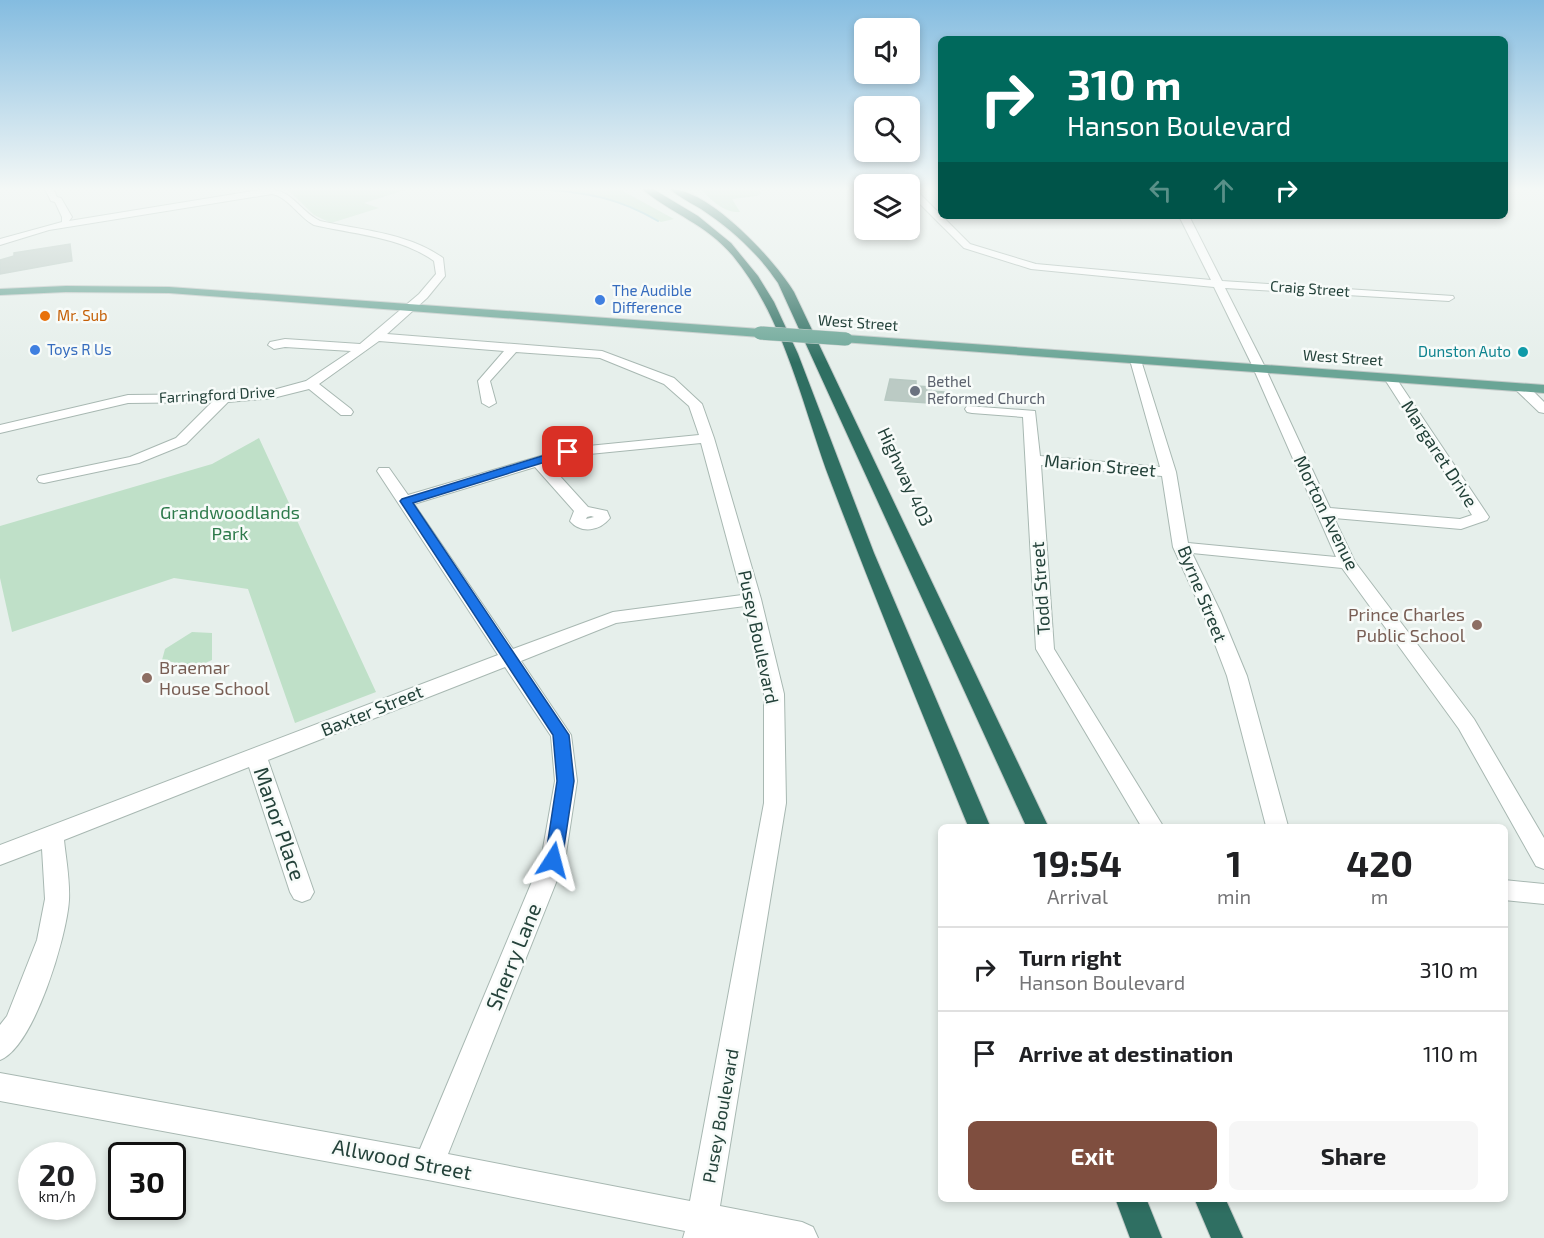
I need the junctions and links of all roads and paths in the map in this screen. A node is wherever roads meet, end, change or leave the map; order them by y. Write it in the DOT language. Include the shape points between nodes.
graph roads {
  1 [pos="417,247"];
  2 [pos="728,247"];
  3 [pos="754,247"];
  4 [pos="970,247"];
  5 [pos="1200,247"];
  6 [pos="1219,284"];
  7 [pos="0,290"];
  8 [pos="1449,298"];
  9 [pos="410,308"];
  10 [pos="370,343"];
  11 [pos="274,345"];
  12 [pos="512,349"];
  13 [pos="1136,360"];
  14 [pos="1260,369"];
  15 [pos="1390,378"];
  16 [pos="311,384"];
  17 [pos="1522,388"];
  18 [pos="1544,389"];
  19 [pos="224,398"];
  20 [pos="489,403"];
  21 [pos="972,410"];
  22 [pos="1544,410"];
  23 [pos="346,412"];
  24 [pos="0,429"];
  25 [pos="707,438"];
  26 [pos="537,460"];
  27 [pos="1032,460"];
  28 [pos="384,471"];
  29 [pos="1169,472"];
  30 [pos="44,479"];
  31 [pos="406,501"];
  32 [pos="584,512"];
  33 [pos="1324,512"];
  34 [pos="1181,547"];
  35 [pos="1347,563"];
  36 [pos="752,598"];
  37 [pos="508,656"];
  38 [pos="256,757"];
  39 [pos="978,824"];
  40 [pos="1036,824"];
  41 [pos="1151,824"];
  42 [pos="1276,824"];
  43 [pos="52,834"];
  44 [pos="0,855"];
  45 [pos="1544,859"];
  46 [pos="1508,890"];
  47 [pos="302,892"];
  48 [pos="1544,894"];
  49 [pos="0,1047"];
  50 [pos="0,1087"];
  51 [pos="428,1165"];
  52 [pos="1132,1202"];
  53 [pos="1211,1202"];
  54 [pos="701,1228"];
  55 [pos="802,1238"];
  56 [pos="1146,1238"];
  57 [pos="1227,1238"];
  1 -- 9 [label="street, Farringford Drive" via="434,256 441,274"];
  2 -- 39 [label="highway" via="771,305 830,461"];
  3 -- 40 [label="highway, Highway 403" via="778,275 796,306"];
  4 -- 6 [label="street, Craig Street" via="1035,267"];
  5 -- 6 [label="street, Morton Avenue"];
  6 -- 8 [label="street, Craig Street"];
  6 -- 14 [label="street, Morton Avenue"];
  7 -- 9 [label="main road, West Street" via="170,290"];
  9 -- 10 [label="street, Farringford Drive"];
  9 -- 13 [label="main road, West Street, bridge"];
  10 -- 11 [label="street, Pusey Boulevard"];
  10 -- 12 [label="street, Pusey Boulevard"];
  10 -- 16 [label="street, Farringford Drive"];
  12 -- 20 [label="street" via="484,381"];
  12 -- 25 [label="street, Pusey Boulevard" via="602,355 669,381 695,404"];
  13 -- 14 [label="main road, West Street"];
  13 -- 29 [label="street, Byrne Street"];
  14 -- 15 [label="main road, West Street"];
  14 -- 33 [label="street, Morton Avenue"];
  15 -- 17 [label="main road, West Street"];
  15 -- 33 [label="street, Margaret Drive" via="1481,517 1461,524"];
  16 -- 19 [label="street, Farringford Drive" via="273,394"];
  16 -- 23 [label="street"];
  17 -- 18 [label="main road, West Street"];
  17 -- 22 [label="street"];
  19 -- 24 [label="street, Farringford Drive" via="128,399"];
  19 -- 30 [label="street" via="181,441 134,460"];
  21 -- 27 [label="street, Todd Street" via="1030,414"];
  25 -- 26 [label="street" via="568,452"];
  25 -- 36 [label="street, Pusey Boulevard"];
  26 -- 31 [label="street"];
  26 -- 32 [label="street"];
  27 -- 29 [label="street, Marion Street"];
  27 -- 41 [label="street, Todd Street" via="1045,649"];
  28 -- 31 [label="street, Sherry Lane"];
  29 -- 34 [label="street, Byrne Street"];
  31 -- 37 [label="street, Sherry Lane"];
  33 -- 35 [label="street, Morton Avenue"];
  34 -- 35 [label="street"];
  34 -- 42 [label="street, Byrne Street" via="1237,676"];
  35 -- 45 [label="street, Morton Avenue" via="1467,724"];
  36 -- 37 [label="street, Baxter Street" via="612,618"];
  36 -- 54 [label="street, Pusey Boulevard" via="774,694 775,803"];
  37 -- 38 [label="street, Baxter Street"];
  37 -- 51 [label="street, Sherry Lane" via="561,735 566,781 553,860"];
  38 -- 43 [label="street, Baxter Street"];
  38 -- 47 [label="street, Manor Place"];
  43 -- 44 [label="street, Baxter Street"];
  43 -- 49 [label="street" via="57,899 50,940 17,1025"];
  46 -- 48 [label="street"];
  50 -- 51 [label="street, Allwood Street"];
  51 -- 54 [label="street, Allwood Street"];
  52 -- 56 [label="highway"];
  53 -- 57 [label="highway"];
  54 -- 55 [label="street, Allwood Street"];
}
